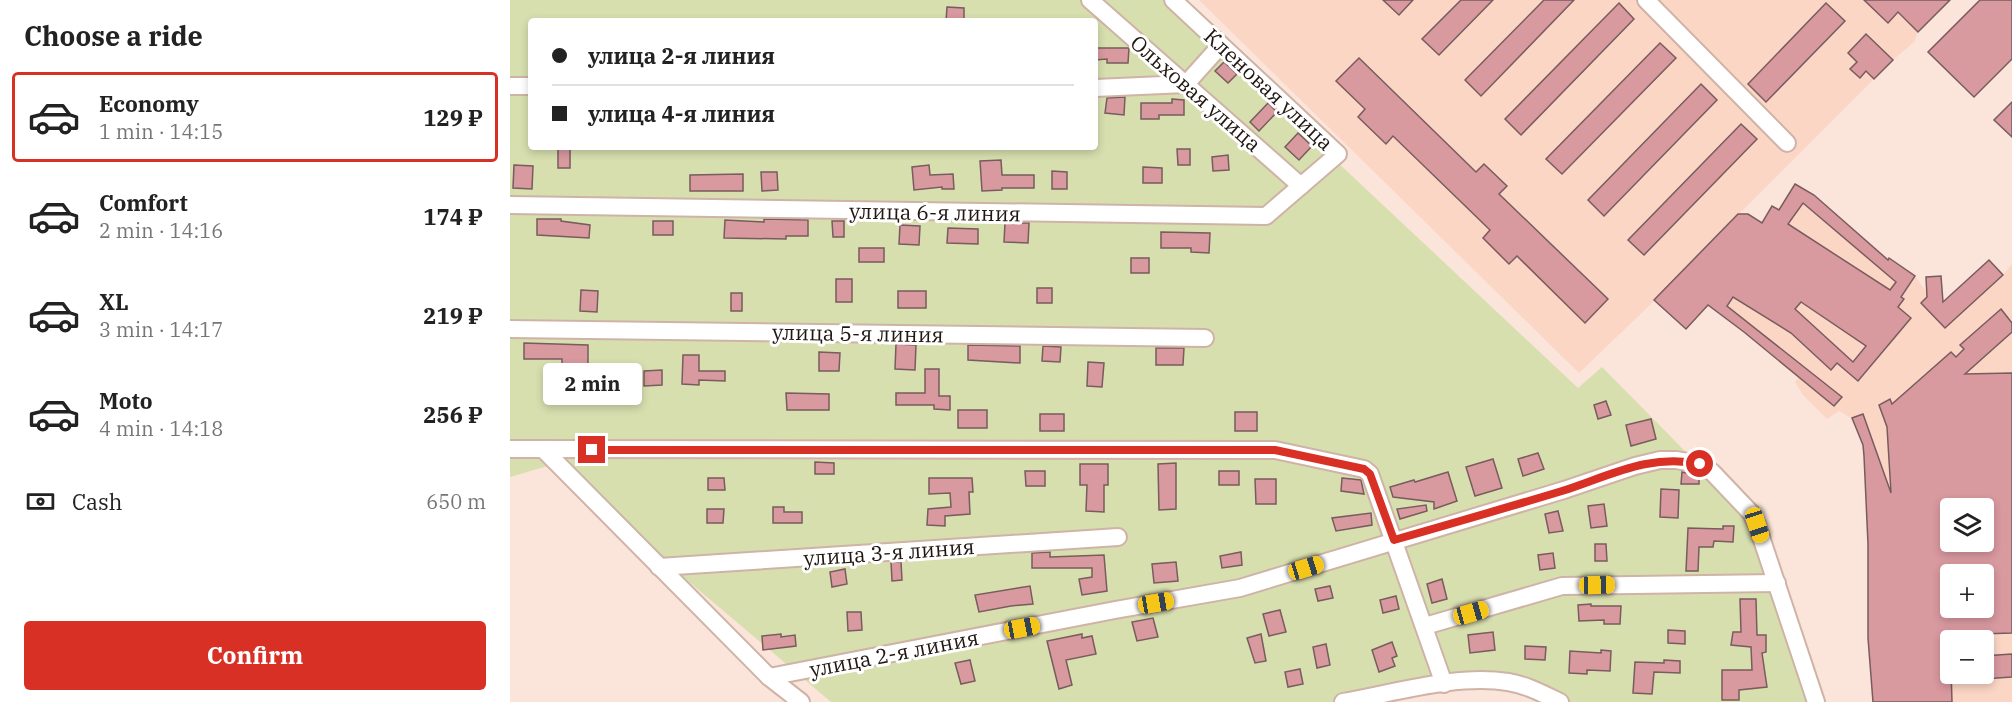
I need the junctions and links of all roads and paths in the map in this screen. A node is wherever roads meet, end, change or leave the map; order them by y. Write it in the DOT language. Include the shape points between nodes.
graph roads {
  1 [pos="1090,0"];
  2 [pos="1173,0"];
  3 [pos="1647,0"];
  4 [pos="1221,45"];
  5 [pos="1186,84"];
  6 [pos="510,86"];
  7 [pos="528,86"];
  8 [pos="1098,88"];
  9 [pos="1787,143"];
  10 [pos="1338,154"];
  11 [pos="1301,186"];
  12 [pos="510,205"];
  13 [pos="510,329"];
  14 [pos="1205,338"];
  15 [pos="510,449"];
  16 [pos="544,450"];
  17 [pos="1118,537"];
  18 [pos="1394,540"];
  19 [pos="659,567"];
  20 [pos="1777,583"];
  21 [pos="1425,626"];
  22 [pos="769,677"];
  23 [pos="1444,684"];
  24 [pos="801,702"];
  25 [pos="1343,702"];
  26 [pos="1560,702"];
  27 [pos="1816,702"];
  1 -- 5 [label="street, Ольховая улица"];
  2 -- 4 [label="street, Кленовая улица"];
  3 -- 9 [label="street"];
  4 -- 5 [label="street"];
  4 -- 10 [label="street, Кленовая улица"];
  5 -- 8 [label="street"];
  5 -- 11 [label="street, Ольховая улица"];
  6 -- 7 [label="street"];
  10 -- 11 [label="street, улица 6-я линия"];
  11 -- 12 [label="street, улица 6-я линия" via="1266,216"];
  13 -- 14 [label="street, улица 5-я линия"];
  15 -- 16 [label="street"];
  16 -- 18 [label="street" via="1275,450 1364,469 1370,474"];
  16 -- 19 [label="street"];
  17 -- 19 [label="street, улица 3-я линия"];
  18 -- 20 [label="street, улица 2-я линия" via="1635,466 1659,460 1695,463 1712,472 1751,513"];
  18 -- 21 [label="street"];
  18 -- 22 [label="street, улица 2-я линия" via="1240,588"];
  19 -- 22 [label="street"];
  20 -- 21 [label="street" via="1562,586"];
  20 -- 27 [label="street"];
  21 -- 23 [label="street"];
  22 -- 24 [label="street"];
  23 -- 25 [label="street"];
  23 -- 26 [label="street" via="1508,682"];
}
